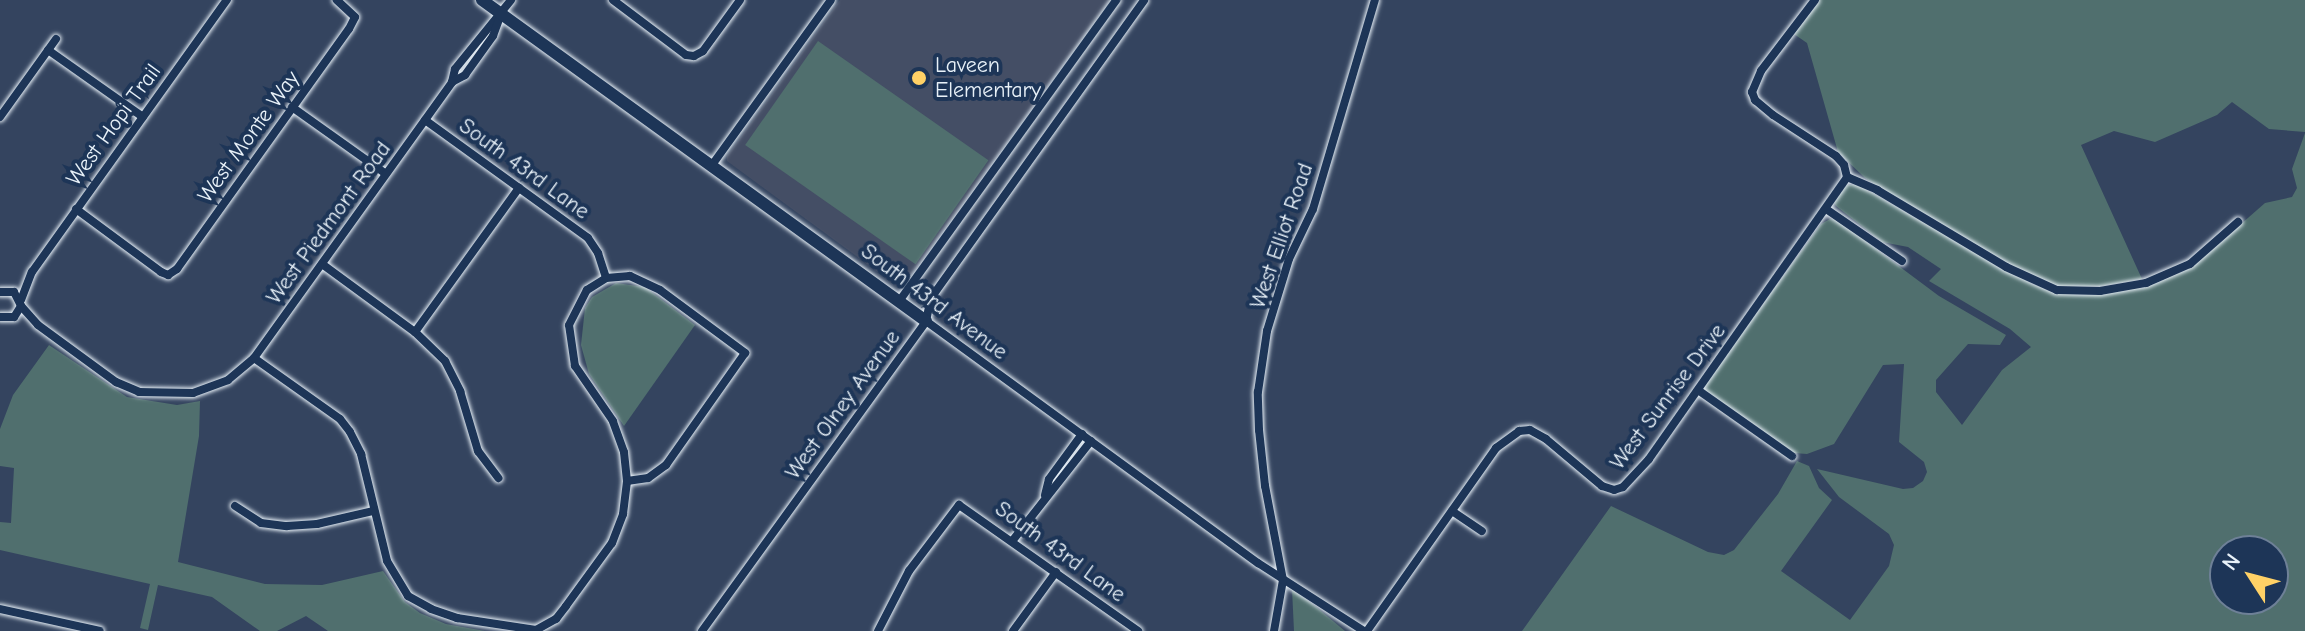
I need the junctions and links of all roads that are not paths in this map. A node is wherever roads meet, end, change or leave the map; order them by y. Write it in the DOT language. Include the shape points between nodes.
graph roads {
  1 [pos="227,0"];
  2 [pos="337,0"];
  3 [pos="482,0"];
  4 [pos="511,0"];
  5 [pos="613,0"];
  6 [pos="740,0"];
  7 [pos="831,0"];
  8 [pos="1116,0"];
  9 [pos="1144,0"];
  10 [pos="1375,0"];
  11 [pos="1815,0"];
  12 [pos="501,14"];
  13 [pos="56,39"];
  14 [pos="48,50"];
  15 [pos="292,107"];
  16 [pos="0,117"];
  17 [pos="143,117"];
  18 [pos="425,120"];
  19 [pos="712,165"];
  20 [pos="386,174"];
  21 [pos="1847,177"];
  22 [pos="519,188"];
  23 [pos="76,209"];
  24 [pos="1826,209"];
  25 [pos="2238,222"];
  26 [pos="1902,261"];
  27 [pos="322,264"];
  28 [pos="32,272"];
  29 [pos="606,278"];
  30 [pos="4,291"];
  31 [pos="900,300"];
  32 [pos="21,303"];
  33 [pos="5,320"];
  34 [pos="926,321"];
  35 [pos="38,325"];
  36 [pos="415,332"];
  37 [pos="254,358"];
  38 [pos="1698,390"];
  39 [pos="1082,434"];
  40 [pos="1091,441"];
  41 [pos="1792,456"];
  42 [pos="1059,466"];
  43 [pos="1069,473"];
  44 [pos="498,478"];
  45 [pos="627,481"];
  46 [pos="1045,496"];
  47 [pos="235,506"];
  48 [pos="373,511"];
  49 [pos="1452,511"];
  50 [pos="1482,531"];
  51 [pos="1013,540"];
  52 [pos="1056,572"];
  53 [pos="1283,580"];
  54 [pos="0,609"];
  55 [pos="97,631"];
  56 [pos="522,631"];
  57 [pos="702,631"];
  58 [pos="878,631"];
  59 [pos="1013,631"];
  60 [pos="1138,631"];
  61 [pos="1274,631"];
  62 [pos="1366,631"];
  1 -- 17 [label="street, West Hopi Trail"];
  2 -- 15 [label="street, West Monte Way" via="355,17"];
  3 -- 12 [label="street, South 43rd Avenue"];
  4 -- 12 [label="street, West Piedmont Road"];
  5 -- 6 [label="street" via="694,56"];
  7 -- 19 [label="street"];
  8 -- 31 [label="street"];
  9 -- 34 [label="street, West Olney Avenue" via="931,298"];
  10 -- 53 [label="street, West Elliot Road" via="1313,209 1289,259 1267,331 1258,392 1259,430"];
  11 -- 21 [label="street" via="1761,71 1752,92 1773,115 1836,156"];
  12 -- 18 [label="street, West Piedmont Road" via="493,36"];
  12 -- 19 [label="street, South 43rd Avenue"];
  13 -- 14 [label="street"];
  14 -- 16 [label="street"];
  14 -- 17 [label="street"];
  15 -- 20 [label="street"];
  15 -- 23 [label="street, West Monte Way" via="168,275"];
  17 -- 23 [label="street, West Hopi Trail"];
  18 -- 20 [label="street, West Piedmont Road"];
  18 -- 22 [label="street, South 43rd Lane"];
  19 -- 31 [label="street, South 43rd Avenue"];
  20 -- 27 [label="street, West Piedmont Road"];
  21 -- 24 [label="street, West Sunrise Drive"];
  21 -- 25 [label="street" via="2057,290 2100,291 2146,283 2190,264"];
  22 -- 29 [label="street, South 43rd Lane" via="588,238"];
  22 -- 36 [label="street"];
  23 -- 28 [label="street, West Hopi Trail"];
  24 -- 26 [label="street"];
  24 -- 38 [label="street, West Sunrise Drive"];
  27 -- 36 [label="street"];
  27 -- 37 [label="street, West Piedmont Road"];
  28 -- 30 [label="street, West Hopi Trail"];
  28 -- 32 [label="street, West Hopi Trail"];
  29 -- 45 [label="street" via="580,301 569,338 575,366 619,436"];
  29 -- 45 [label="street" via="630,276 648,282 745,353 666,465 648,478"];
  30 -- 32 [label="street, West Hopi Trail"];
  31 -- 34 [label="street, South 43rd Avenue"];
  32 -- 33 [label="street, West Hopi Trail"];
  32 -- 35 [label="street"];
  33 -- 35 [label="street"];
  34 -- 39 [label="street, South 43rd Avenue"];
  34 -- 57 [label="street, West Olney Avenue"];
  35 -- 37 [label="street, West Piedmont Road" via="116,382 139,392 193,393 228,380"];
  36 -- 44 [label="street" via="450,368 478,451"];
  37 -- 48 [label="street" via="340,419 361,454"];
  38 -- 41 [label="street"];
  38 -- 49 [label="street, West Sunrise Drive" via="1623,487 1602,486 1546,439 1530,430 1519,431 1496,448"];
  39 -- 40 [label="street, South 43rd Avenue"];
  39 -- 42 [label="street"];
  40 -- 43 [label="street"];
  40 -- 53 [label="street, South 43rd Avenue"];
  42 -- 43 [label="street"];
  42 -- 46 [label="street"];
  43 -- 46 [label="street"];
  45 -- 56 [label="street" via="612,543 547,626"];
  46 -- 51 [label="street"];
  47 -- 48 [label="street" via="261,523 287,526"];
  48 -- 56 [label="street" via="391,572 408,596 443,613"];
  49 -- 50 [label="street"];
  49 -- 62 [label="street, West Sunrise Drive"];
  51 -- 52 [label="street, South 43rd Lane"];
  51 -- 58 [label="street, South 43rd Lane" via="959,505 909,571"];
  52 -- 59 [label="street"];
  52 -- 60 [label="street, South 43rd Lane"];
  53 -- 61 [label="street, West Elliot Road"];
  53 -- 62 [label="street, South 43rd Avenue"];
  54 -- 55 [label="street"];
}
